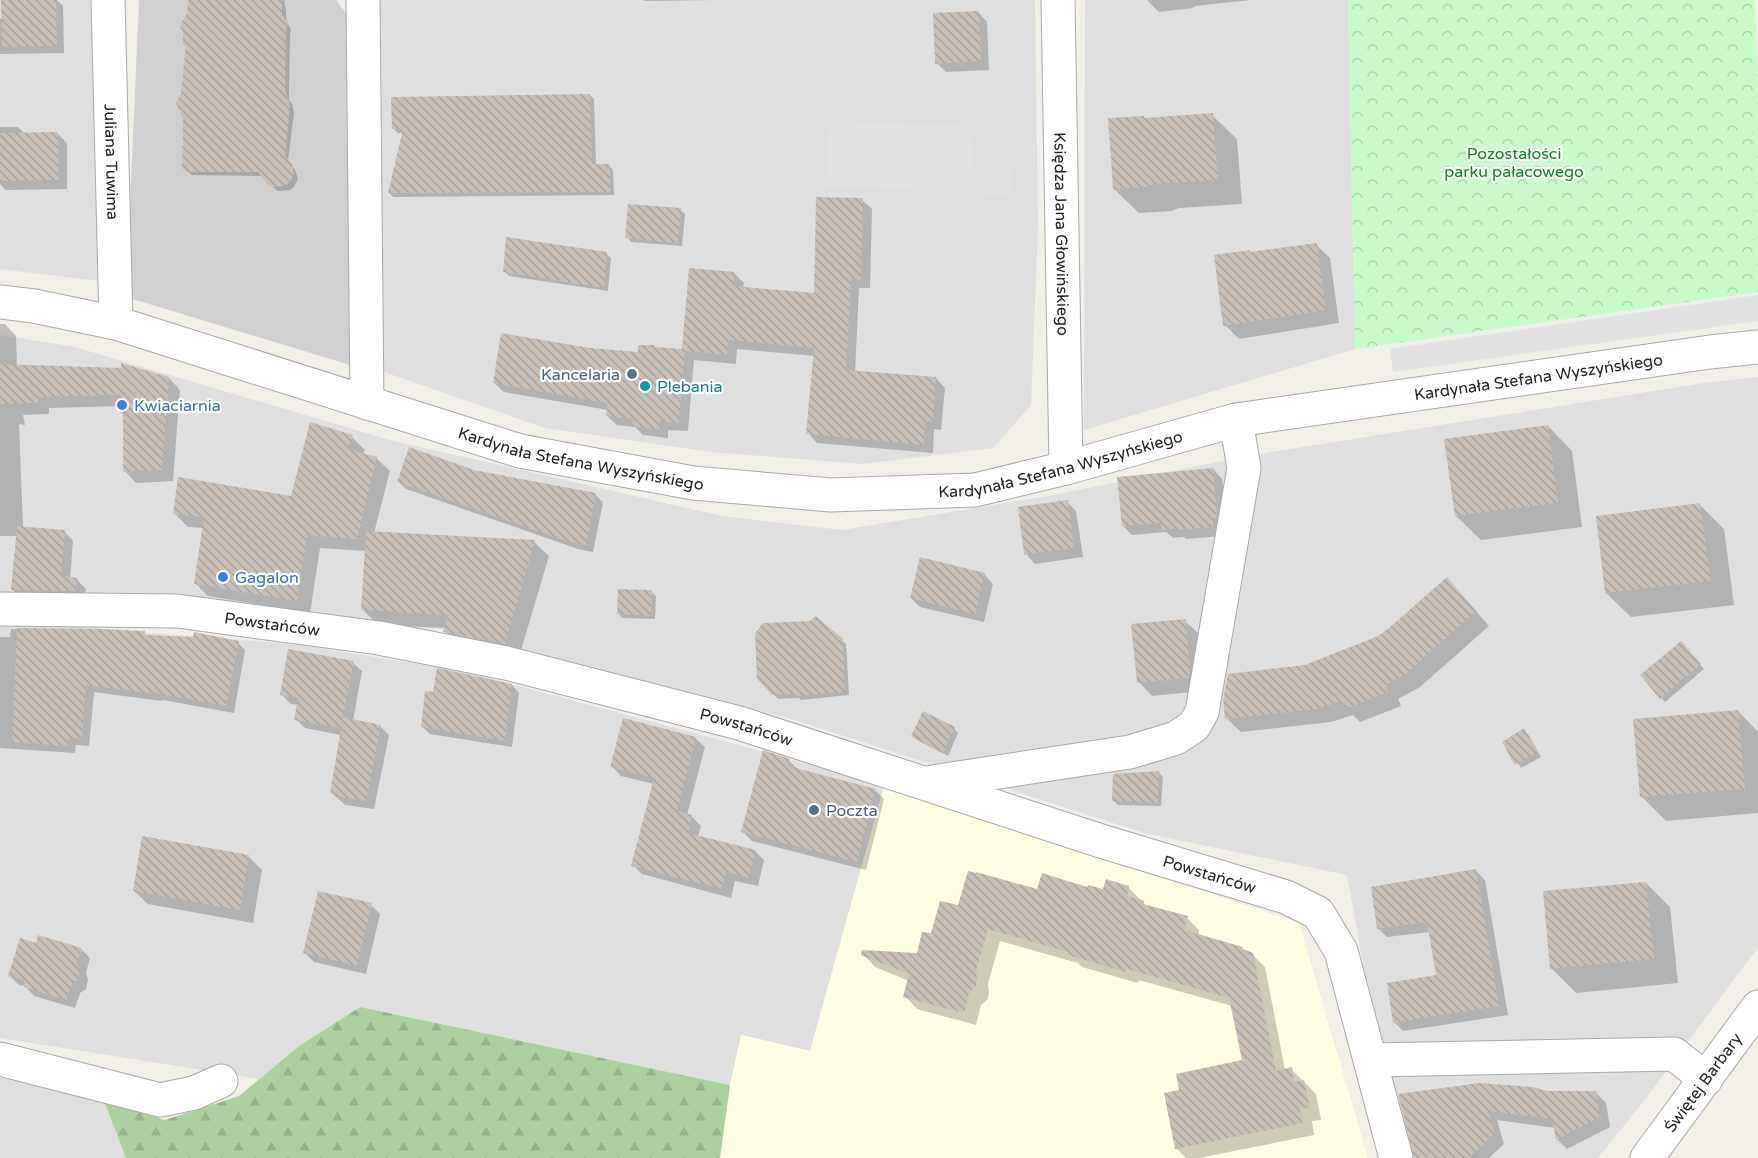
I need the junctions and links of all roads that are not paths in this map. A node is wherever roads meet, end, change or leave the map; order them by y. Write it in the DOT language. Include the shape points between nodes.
graph roads {
  1 [pos="108,0"];
  2 [pos="363,0"];
  3 [pos="1058,0"];
  4 [pos="0,302"];
  5 [pos="116,323"];
  6 [pos="1758,346"];
  7 [pos="367,403"];
  8 [pos="1236,420"];
  9 [pos="1066,468"];
  10 [pos="0,609"];
  11 [pos="924,783"];
  12 [pos="1758,1007"];
  13 [pos="0,1059"];
  14 [pos="1371,1060"];
  15 [pos="1706,1079"];
  16 [pos="221,1081"];
  17 [pos="1396,1158"];
  18 [pos="1647,1158"];
  1 -- 5 [label="street, Juliana Tuwima"];
  2 -- 7 [label="street"];
  3 -- 9 [label="street, Księdza Jana Głowińskiego"];
  4 -- 5 [label="street, Kardynała Stefana Wyszyńskiego"];
  5 -- 7 [label="street, Kardynała Stefana Wyszyńskiego"];
  6 -- 8 [label="street, Kardynała Stefana Wyszyńskiego"];
  7 -- 9 [label="street, Kardynała Stefana Wyszyńskiego" via="520,451 693,483 831,495 975,490"];
  8 -- 9 [label="street, Kardynała Stefana Wyszyńskiego"];
  8 -- 11 [label="street" via="1244,468 1202,712 1194,726 1176,738 1130,752"];
  10 -- 11 [label="street, Powstańców" via="177,610 379,638 506,663 739,723"];
  11 -- 14 [label="street, Powstańców" via="1286,897 1318,913 1341,951"];
  12 -- 15 [label="street, Świętej Barbary"];
  13 -- 16 [label="street" via="160,1100 194,1094"];
  14 -- 15 [label="street" via="1674,1054"];
  14 -- 17 [label="street, Powstańców"];
  15 -- 18 [label="street, Świętej Barbary"];
}
